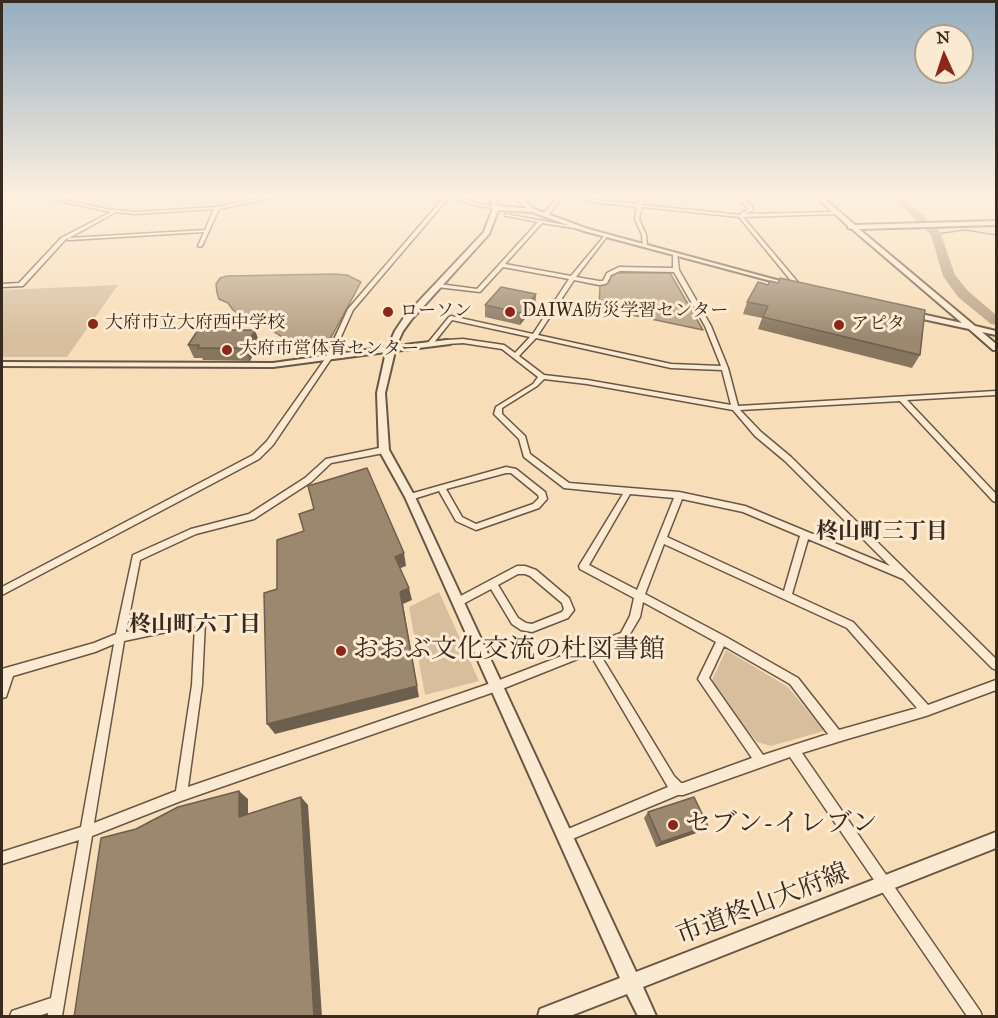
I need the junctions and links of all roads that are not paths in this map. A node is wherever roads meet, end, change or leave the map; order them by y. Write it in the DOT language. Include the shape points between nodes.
graph roads {
  1 [pos="60,243"];
  2 [pos="201,243"];
  3 [pos="409,243"];
  4 [pos="480,243"];
  5 [pos="521,243"];
  6 [pos="600,243"];
  7 [pos="633,243"];
  8 [pos="645,243"];
  9 [pos="762,243"];
  10 [pos="869,243"];
  11 [pos="200,246"];
  12 [pos="645,246"];
  13 [pos="675,254"];
  14 [pos="501,265"];
  15 [pos="676,270"];
  16 [pos="573,278"];
  17 [pos="2,286"];
  18 [pos="439,286"];
  19 [pos="800,288"];
  20 [pos="810,290"];
  21 [pos="907,313"];
  22 [pos="973,328"];
  23 [pos="995,333"];
  24 [pos="534,337"];
  25 [pos="447,342"];
  26 [pos="430,344"];
  27 [pos="996,348"];
  28 [pos="391,350"];
  29 [pos="515,356"];
  30 [pos="328,359"];
  31 [pos="2,364"];
  32 [pos="725,368"];
  33 [pos="542,377"];
  34 [pos="996,393"];
  35 [pos="901,398"];
  36 [pos="735,408"];
  37 [pos="384,450"];
  38 [pos="441,488"];
  39 [pos="629,490"];
  40 [pos="679,495"];
  41 [pos="410,498"];
  42 [pos="996,499"];
  43 [pos="805,535"];
  44 [pos="662,539"];
  45 [pos="909,578"];
  46 [pos="493,584"];
  47 [pos="2,591"];
  48 [pos="787,596"];
  49 [pos="639,598"];
  50 [pos="458,602"];
  51 [pos="120,637"];
  52 [pos="722,640"];
  53 [pos="592,649"];
  54 [pos="996,665"];
  55 [pos="5,673"];
  56 [pos="996,685"];
  57 [pos="497,686"];
  58 [pos="2,693"];
  59 [pos="926,711"];
  60 [pos="837,736"];
  61 [pos="793,751"];
  62 [pos="761,761"];
  63 [pos="678,789"];
  64 [pos="181,795"];
  65 [pos="86,832"];
  66 [pos="565,836"];
  67 [pos="996,840"];
  68 [pos="2,858"];
  69 [pos="885,885"];
  70 [pos="631,982"];
  71 [pos="56,1010"];
  72 [pos="17,1017"];
  73 [pos="547,1017"];
  74 [pos="647,1017"];
  75 [pos="975,1017"];
  1 -- 17 [label="street" via="21,285"];
  2 -- 11 [label="street"];
  3 -- 30 [label="street" via="350,310"];
  4 -- 18 [label="street"];
  5 -- 14 [label="street"];
  6 -- 16 [label="street"];
  7 -- 12 [label="street"];
  8 -- 12 [label="street"];
  9 -- 19 [label="street"];
  10 -- 22 [label="street"];
  12 -- 13 [label="street"];
  13 -- 15 [label="street"];
  13 -- 19 [label="street"];
  14 -- 16 [label="street"];
  14 -- 18 [label="street" via="475,292"];
  15 -- 16 [label="street" via="619,269 609,274 605,282 598,283"];
  15 -- 32 [label="street" via="708,326"];
  16 -- 24 [label="street"];
  18 -- 28 [label="street" via="408,318"];
  19 -- 20 [label="street"];
  21 -- 22 [label="street"];
  22 -- 23 [label="street"];
  22 -- 27 [label="street"];
  24 -- 26 [label="street" via="451,318"];
  24 -- 29 [label="street"];
  24 -- 32 [label="street" via="671,366"];
  25 -- 26 [label="street"];
  25 -- 29 [label="street" via="504,347"];
  26 -- 28 [label="street"];
  28 -- 30 [label="street"];
  28 -- 37 [label="street" via="381,393"];
  29 -- 33 [label="street"];
  30 -- 31 [label="street" via="273,365"];
  30 -- 47 [label="street" via="270,443 256,456"];
  32 -- 36 [label="street"];
  33 -- 36 [label="street"];
  33 -- 39 [label="street" via="499,407 498,414 522,438 527,454 567,486"];
  34 -- 35 [label="street"];
  35 -- 36 [label="street"];
  35 -- 42 [label="street"];
  36 -- 45 [label="street"];
  37 -- 41 [label="street"];
  37 -- 51 [label="street" via="329,461 308,480 251,517 194,531 136,558"];
  38 -- 38 [label="street" via="506,470 513,471 543,499 536,506 476,527 459,519"];
  38 -- 41 [label="street"];
  39 -- 40 [label="street"];
  39 -- 49 [label="street" via="583,566"];
  40 -- 43 [label="street" via="745,509"];
  40 -- 44 [label="street"];
  41 -- 50 [label="street"];
  43 -- 45 [label="street"];
  43 -- 48 [label="street"];
  44 -- 48 [label="street"];
  44 -- 49 [label="street"];
  45 -- 54 [label="street"];
  46 -- 46 [label="street" via="517,570 525,570 566,601 569,610 532,628 524,627 515,621"];
  46 -- 50 [label="street"];
  48 -- 59 [label="street" via="850,625"];
  49 -- 52 [label="street"];
  49 -- 53 [label="street" via="624,636"];
  50 -- 57 [label="street"];
  51 -- 55 [label="street"];
  51 -- 64 [label="street" via="200,621 197,685"];
  51 -- 65 [label="street"];
  52 -- 60 [label="street" via="794,681"];
  52 -- 62 [label="street" via="703,679"];
  53 -- 57 [label="street"];
  53 -- 63 [label="street"];
  55 -- 58 [label="street"];
  56 -- 59 [label="street"];
  57 -- 64 [label="street"];
  57 -- 66 [label="street"];
  59 -- 60 [label="street"];
  60 -- 61 [label="street"];
  61 -- 62 [label="street"];
  61 -- 69 [label="street"];
  62 -- 63 [label="street"];
  63 -- 66 [label="street"];
  64 -- 65 [label="street"];
  65 -- 68 [label="street"];
  65 -- 71 [label="street"];
  66 -- 70 [label="street"];
  67 -- 69 [label="street, 市道柊山大府線"];
  69 -- 70 [label="street, 市道柊山大府線"];
  69 -- 75 [label="street"];
  70 -- 73 [label="street, 市道柊山大府線"];
  70 -- 74 [label="street"];
  71 -- 72 [label="street"];
}
